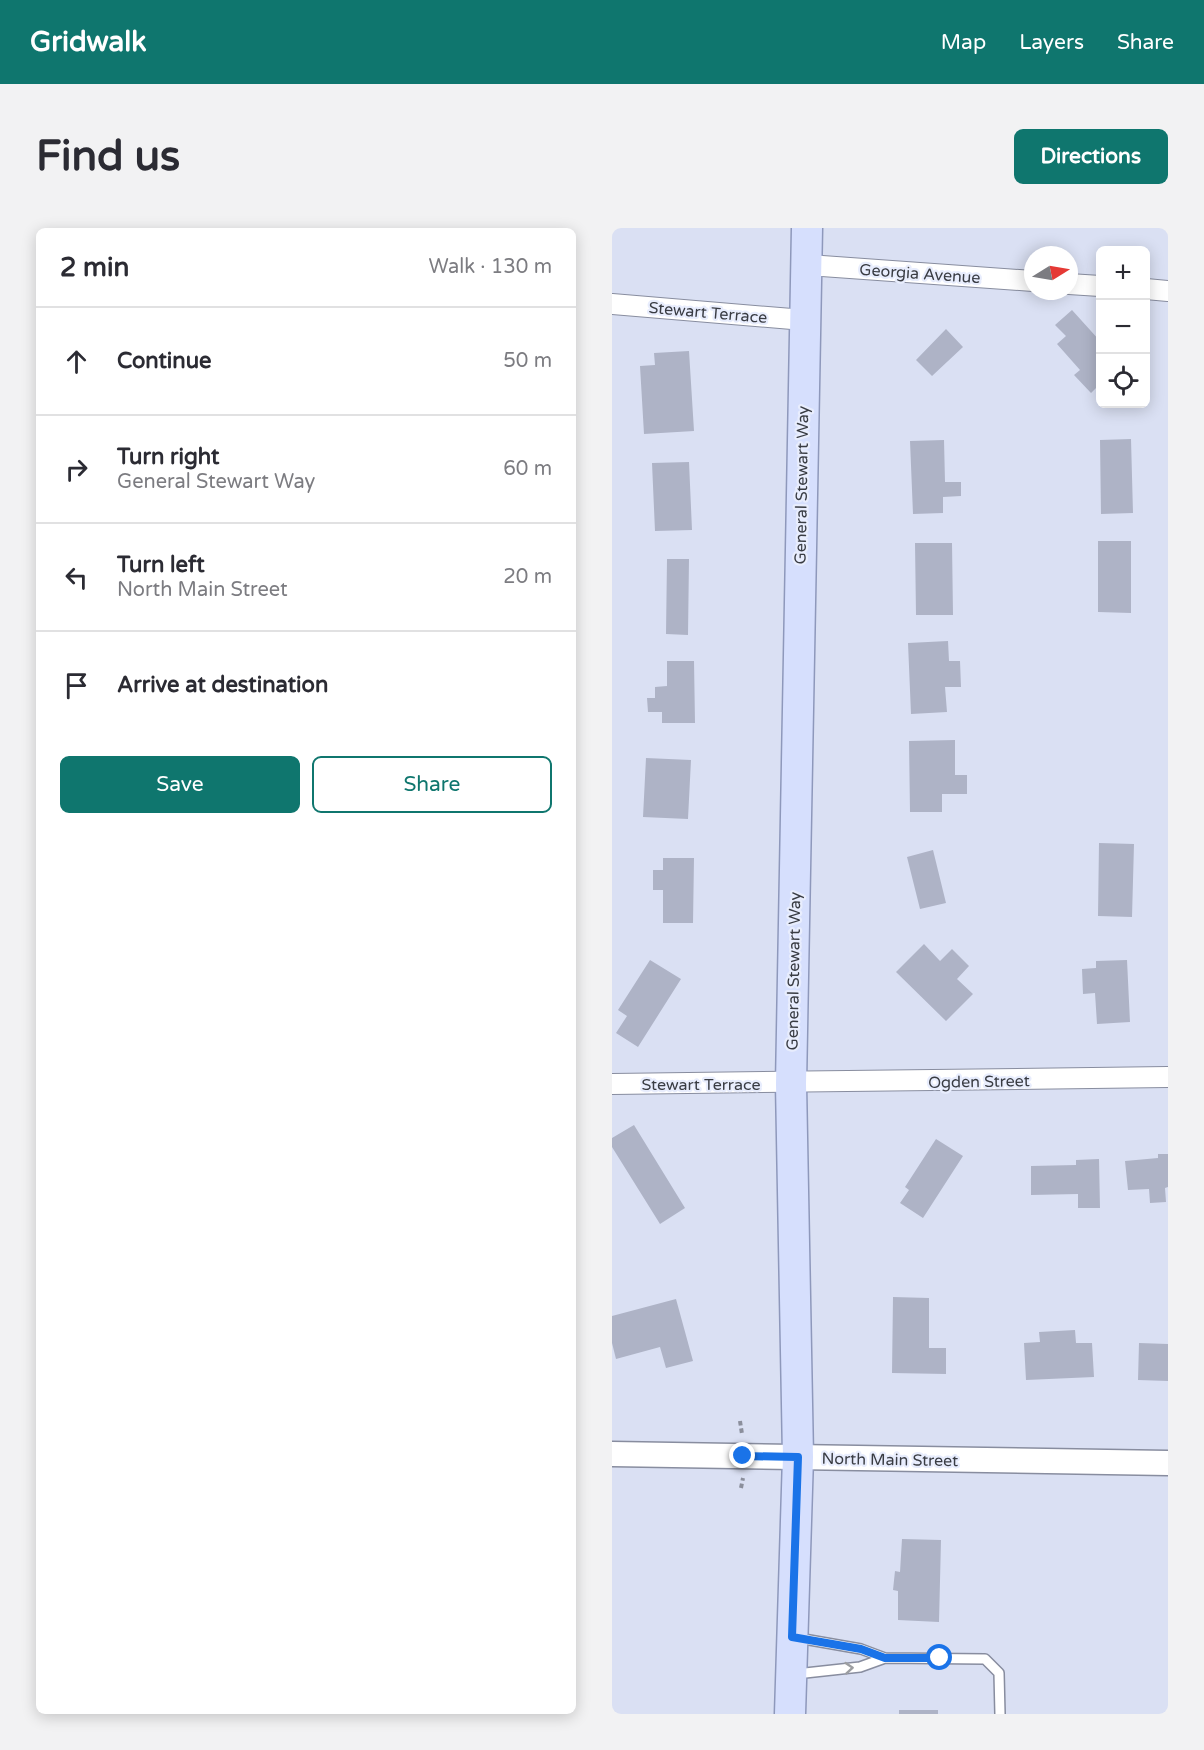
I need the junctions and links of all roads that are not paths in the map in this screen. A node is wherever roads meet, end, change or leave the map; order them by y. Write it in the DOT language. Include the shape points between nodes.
graph roads {
  1 [pos="807,228"];
  2 [pos="808,265"];
  3 [pos="1024,280"];
  4 [pos="1078,285"];
  5 [pos="1096,286"];
  6 [pos="1150,290"];
  7 [pos="1168,291"];
  8 [pos="612,304"];
  9 [pos="804,320"];
  10 [pos="1168,1077"];
  11 [pos="612,1084"];
  12 [pos="791,1084"];
  13 [pos="612,1454"];
  14 [pos="798,1457"];
  15 [pos="1168,1463"];
  16 [pos="792,1637"];
  17 [pos="885,1658"];
  18 [pos="791,1674"];
  19 [pos="790,1714"];
  20 [pos="999,1714"];
  1 -- 2 [label="main road, General Stewart Way"];
  2 -- 3 [label="street, Georgia Avenue"];
  2 -- 9 [label="main road, General Stewart Way"];
  4 -- 5 [label="street"];
  6 -- 7 [label="street"];
  8 -- 9 [label="street, Stewart Terrace"];
  9 -- 12 [label="main road, General Stewart Way"];
  10 -- 12 [label="street, Ogden Street"];
  11 -- 12 [label="street, Stewart Terrace"];
  12 -- 14 [label="main road, General Stewart Way"];
  13 -- 14 [label="street, North Main Street"];
  14 -- 15 [label="street, North Main Street"];
  14 -- 16 [label="main road, General Stewart Way"];
  16 -- 17 [label="lane" via="861,1649"];
  16 -- 18 [label="main road, General Stewart Way"];
  18 -- 17 [label="lane, one-way" via="860,1667"];
  17 -- 20 [label="lane" via="985,1659 999,1672"];
  18 -- 19 [label="main road, General Stewart Way"];
}
